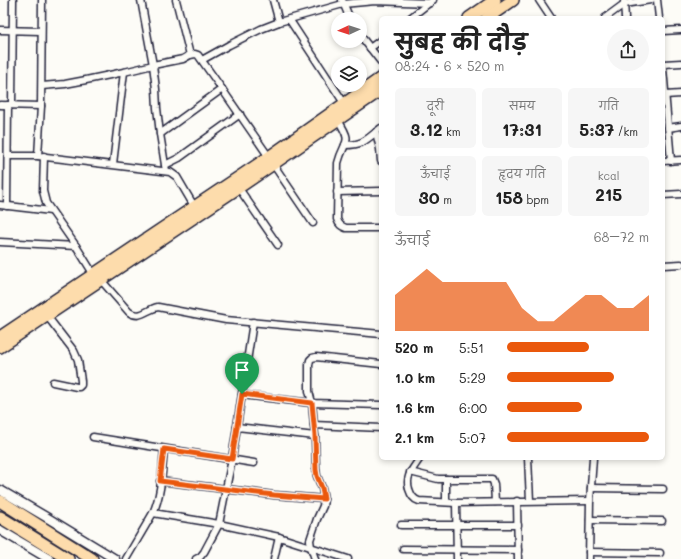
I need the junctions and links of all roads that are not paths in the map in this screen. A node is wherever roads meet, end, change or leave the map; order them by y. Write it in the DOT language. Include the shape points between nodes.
graph roads {
  1 [pos="13,0"];
  2 [pos="42,0"];
  3 [pos="141,0"];
  4 [pos="176,0"];
  5 [pos="273,0"];
  6 [pos="513,0"];
  7 [pos="539,0"];
  8 [pos="651,0"];
  9 [pos="657,0"];
  10 [pos="414,1"];
  11 [pos="431,1"];
  12 [pos="491,1"];
  13 [pos="343,2"];
  14 [pos="624,2"];
  15 [pos="347,12"];
  16 [pos="412,16"];
  17 [pos="472,16"];
  18 [pos="490,16"];
  19 [pos="550,16"];
  20 [pos="606,16"];
  21 [pos="625,16"];
  22 [pos="659,16"];
  23 [pos="289,19"];
  24 [pos="279,22"];
  25 [pos="0,30"];
  26 [pos="13,30"];
  27 [pos="42,30"];
  28 [pos="681,30"];
  29 [pos="665,31"];
  30 [pos="379,41"];
  31 [pos="367,44"];
  32 [pos="370,48"];
  33 [pos="190,55"];
  34 [pos="379,59"];
  35 [pos="202,60"];
  36 [pos="681,63"];
  37 [pos="665,64"];
  38 [pos="153,65"];
  39 [pos="124,72"];
  40 [pos="379,79"];
  41 [pos="42,86"];
  42 [pos="222,89"];
  43 [pos="379,91"];
  44 [pos="681,94"];
  45 [pos="665,95"];
  46 [pos="344,103"];
  47 [pos="0,105"];
  48 [pos="10,105"];
  49 [pos="41,106"];
  50 [pos="240,114"];
  51 [pos="338,120"];
  52 [pos="681,126"];
  53 [pos="668,128"];
  54 [pos="379,130"];
  55 [pos="160,134"];
  56 [pos="345,145"];
  57 [pos="8,156"];
  58 [pos="41,156"];
  59 [pos="271,160"];
  60 [pos="681,160"];
  61 [pos="665,161"];
  62 [pos="671,161"];
  63 [pos="113,164"];
  64 [pos="166,168"];
  65 [pos="238,188"];
  66 [pos="379,191"];
  67 [pos="337,192"];
  68 [pos="681,194"];
  69 [pos="665,195"];
  70 [pos="0,205"];
  71 [pos="7,206"];
  72 [pos="194,206"];
  73 [pos="51,211"];
  74 [pos="313,223"];
  75 [pos="379,228"];
  76 [pos="0,242"];
  77 [pos="76,246"];
  78 [pos="278,246"];
  79 [pos="681,264"];
  80 [pos="665,265"];
  81 [pos="97,277"];
  82 [pos="46,316"];
  83 [pos="253,322"];
  84 [pos="379,334"];
  85 [pos="0,337"];
  86 [pos="0,347"];
  87 [pos="379,364"];
  88 [pos="53,382"];
  89 [pos="242,394"];
  90 [pos="312,403"];
  91 [pos="379,405"];
  92 [pos="314,426"];
  93 [pos="237,427"];
  94 [pos="379,428"];
  95 [pos="315,436"];
  96 [pos="93,437"];
  97 [pos="164,449"];
  98 [pos="232,459"];
  99 [pos="419,460"];
  100 [pos="528,460"];
  101 [pos="593,460"];
  102 [pos="254,463"];
  103 [pos="410,472"];
  104 [pos="446,479"];
  105 [pos="160,481"];
  106 [pos="590,488"];
  107 [pos="226,489"];
  108 [pos="663,489"];
  109 [pos="0,490"];
  110 [pos="324,499"];
  111 [pos="0,501"];
  112 [pos="530,501"];
  113 [pos="590,501"];
  114 [pos="446,502"];
  115 [pos="495,502"];
  116 [pos="517,502"];
  117 [pos="456,503"];
  118 [pos="153,513"];
  119 [pos="0,518"];
  120 [pos="590,520"];
  121 [pos="662,522"];
  122 [pos="220,524"];
  123 [pos="401,525"];
  124 [pos="456,525"];
  125 [pos="518,525"];
  126 [pos="0,530"];
  127 [pos="279,537"];
  128 [pos="311,547"];
  129 [pos="403,549"];
  130 [pos="457,549"];
  131 [pos="518,550"];
  132 [pos="660,553"];
  133 [pos="589,556"];
  134 [pos="49,559"];
  135 [pos="68,559"];
  136 [pos="92,559"];
  137 [pos="115,559"];
  138 [pos="126,559"];
  139 [pos="196,559"];
  140 [pos="274,559"];
  141 [pos="315,559"];
  142 [pos="348,559"];
  143 [pos="457,559"];
  144 [pos="518,559"];
  1 -- 26 [label="street"];
  2 -- 27 [label="street"];
  3 -- 38 [label="street"];
  4 -- 33 [label="street"];
  5 -- 24 [label="street"];
  6 -- 18 [label="highway"];
  7 -- 19 [label="street"];
  8 -- 14 [label="street"];
  9 -- 22 [label="street"];
  10 -- 11 [label="street"];
  10 -- 13 [label="street"];
  11 -- 16 [label="street"];
  12 -- 17 [label="highway"];
  13 -- 15 [label="street"];
  13 -- 23 [label="street"];
  14 -- 20 [label="street"];
  14 -- 21 [label="street"];
  23 -- 24 [label="street"];
  23 -- 46 [label="street"];
  24 -- 35 [label="street"];
  25 -- 26 [label="street"];
  26 -- 27 [label="street"];
  26 -- 48 [label="street"];
  27 -- 41 [label="street"];
  28 -- 29 [label="street"];
  30 -- 32 [label="street"];
  31 -- 32 [label="street"];
  32 -- 34 [label="street"];
  33 -- 35 [label="street" via="198,55"];
  33 -- 38 [label="street" via="183,60"];
  35 -- 42 [label="street"];
  36 -- 37 [label="street"];
  38 -- 39 [label="street"];
  38 -- 55 [label="street"];
  39 -- 41 [label="street"];
  39 -- 63 [label="street"];
  40 -- 46 [label="highway"];
  41 -- 49 [label="street"];
  42 -- 50 [label="street"];
  42 -- 55 [label="street"];
  43 -- 51 [label="highway"];
  44 -- 45 [label="street"];
  45 -- 53 [label="street"];
  46 -- 59 [label="highway"];
  47 -- 48 [label="street"];
  48 -- 49 [label="street"];
  48 -- 57 [label="street"];
  49 -- 58 [label="street"];
  50 -- 59 [label="street"];
  50 -- 64 [label="street"];
  51 -- 56 [label="street" via="345,131"];
  51 -- 59 [label="highway"];
  52 -- 53 [label="street"];
  53 -- 62 [label="street"];
  54 -- 56 [label="street" via="358,145"];
  55 -- 64 [label="street"];
  56 -- 67 [label="street" via="339,156"];
  57 -- 58 [label="street"];
  57 -- 71 [label="street"];
  58 -- 63 [label="street"];
  58 -- 73 [label="street" via="46,203"];
  59 -- 65 [label="highway"];
  59 -- 72 [label="highway"];
  59 -- 74 [label="street"];
  60 -- 62 [label="street"];
  61 -- 62 [label="street"];
  63 -- 64 [label="street"];
  64 -- 72 [label="street" via="177,178"];
  65 -- 78 [label="street"];
  65 -- 81 [label="highway"];
  66 -- 67 [label="street"];
  67 -- 75 [label="street" via="337,219 341,227"];
  68 -- 69 [label="street"];
  70 -- 71 [label="street"];
  71 -- 73 [label="street"];
  72 -- 81 [label="highway"];
  73 -- 77 [label="street"];
  76 -- 77 [label="street"];
  77 -- 81 [label="street"];
  79 -- 80 [label="street"];
  81 -- 82 [label="highway"];
  81 -- 83 [label="street" via="133,315 137,316 158,307 226,320"];
  81 -- 85 [label="highway"];
  82 -- 86 [label="highway"];
  82 -- 88 [label="street" via="74,351 78,360 81,385 77,387"];
  83 -- 84 [label="street"];
  83 -- 89 [label="street"];
  87 -- 90 [label="street" via="312,358 308,384"];
  89 -- 90 [label="street"];
  89 -- 93 [label="street"];
  90 -- 91 [label="street"];
  90 -- 92 [label="street"];
  92 -- 94 [label="street"];
  92 -- 95 [label="street"];
  93 -- 95 [label="street"];
  93 -- 98 [label="street"];
  95 -- 110 [label="street" via="316,470"];
  96 -- 97 [label="street"];
  97 -- 98 [label="street"];
  97 -- 105 [label="street"];
  98 -- 102 [label="street"];
  98 -- 107 [label="street"];
  99 -- 103 [label="street"];
  100 -- 112 [label="street"];
  101 -- 106 [label="street"];
  103 -- 104 [label="street" via="434,479"];
  103 -- 114 [label="street" via="408,485 415,499"];
  104 -- 114 [label="street"];
  104 -- 115 [label="street" via="492,479"];
  105 -- 107 [label="street"];
  105 -- 118 [label="street" via="159,497"];
  106 -- 108 [label="street"];
  106 -- 113 [label="street"];
  107 -- 110 [label="street"];
  107 -- 122 [label="street"];
  109 -- 137 [label="street"];
  110 -- 128 [label="street" via="310,540"];
  111 -- 136 [label="highway"];
  112 -- 113 [label="street"];
  112 -- 116 [label="street"];
  113 -- 120 [label="street"];
  114 -- 117 [label="street"];
  115 -- 116 [label="street"];
  115 -- 117 [label="street"];
  116 -- 125 [label="street"];
  117 -- 124 [label="street"];
  118 -- 122 [label="street"];
  118 -- 138 [label="street"];
  119 -- 135 [label="highway"];
  120 -- 121 [label="street"];
  120 -- 133 [label="street"];
  122 -- 127 [label="street"];
  122 -- 139 [label="street" via="204,552"];
  123 -- 124 [label="street"];
  124 -- 125 [label="street"];
  124 -- 130 [label="street"];
  125 -- 131 [label="street"];
  126 -- 134 [label="street"];
  127 -- 128 [label="street"];
  127 -- 140 [label="street"];
  128 -- 141 [label="street"];
  128 -- 142 [label="street"];
  129 -- 130 [label="street"];
  130 -- 131 [label="street"];
  130 -- 143 [label="street"];
  131 -- 144 [label="street"];
  132 -- 133 [label="street"];
}
